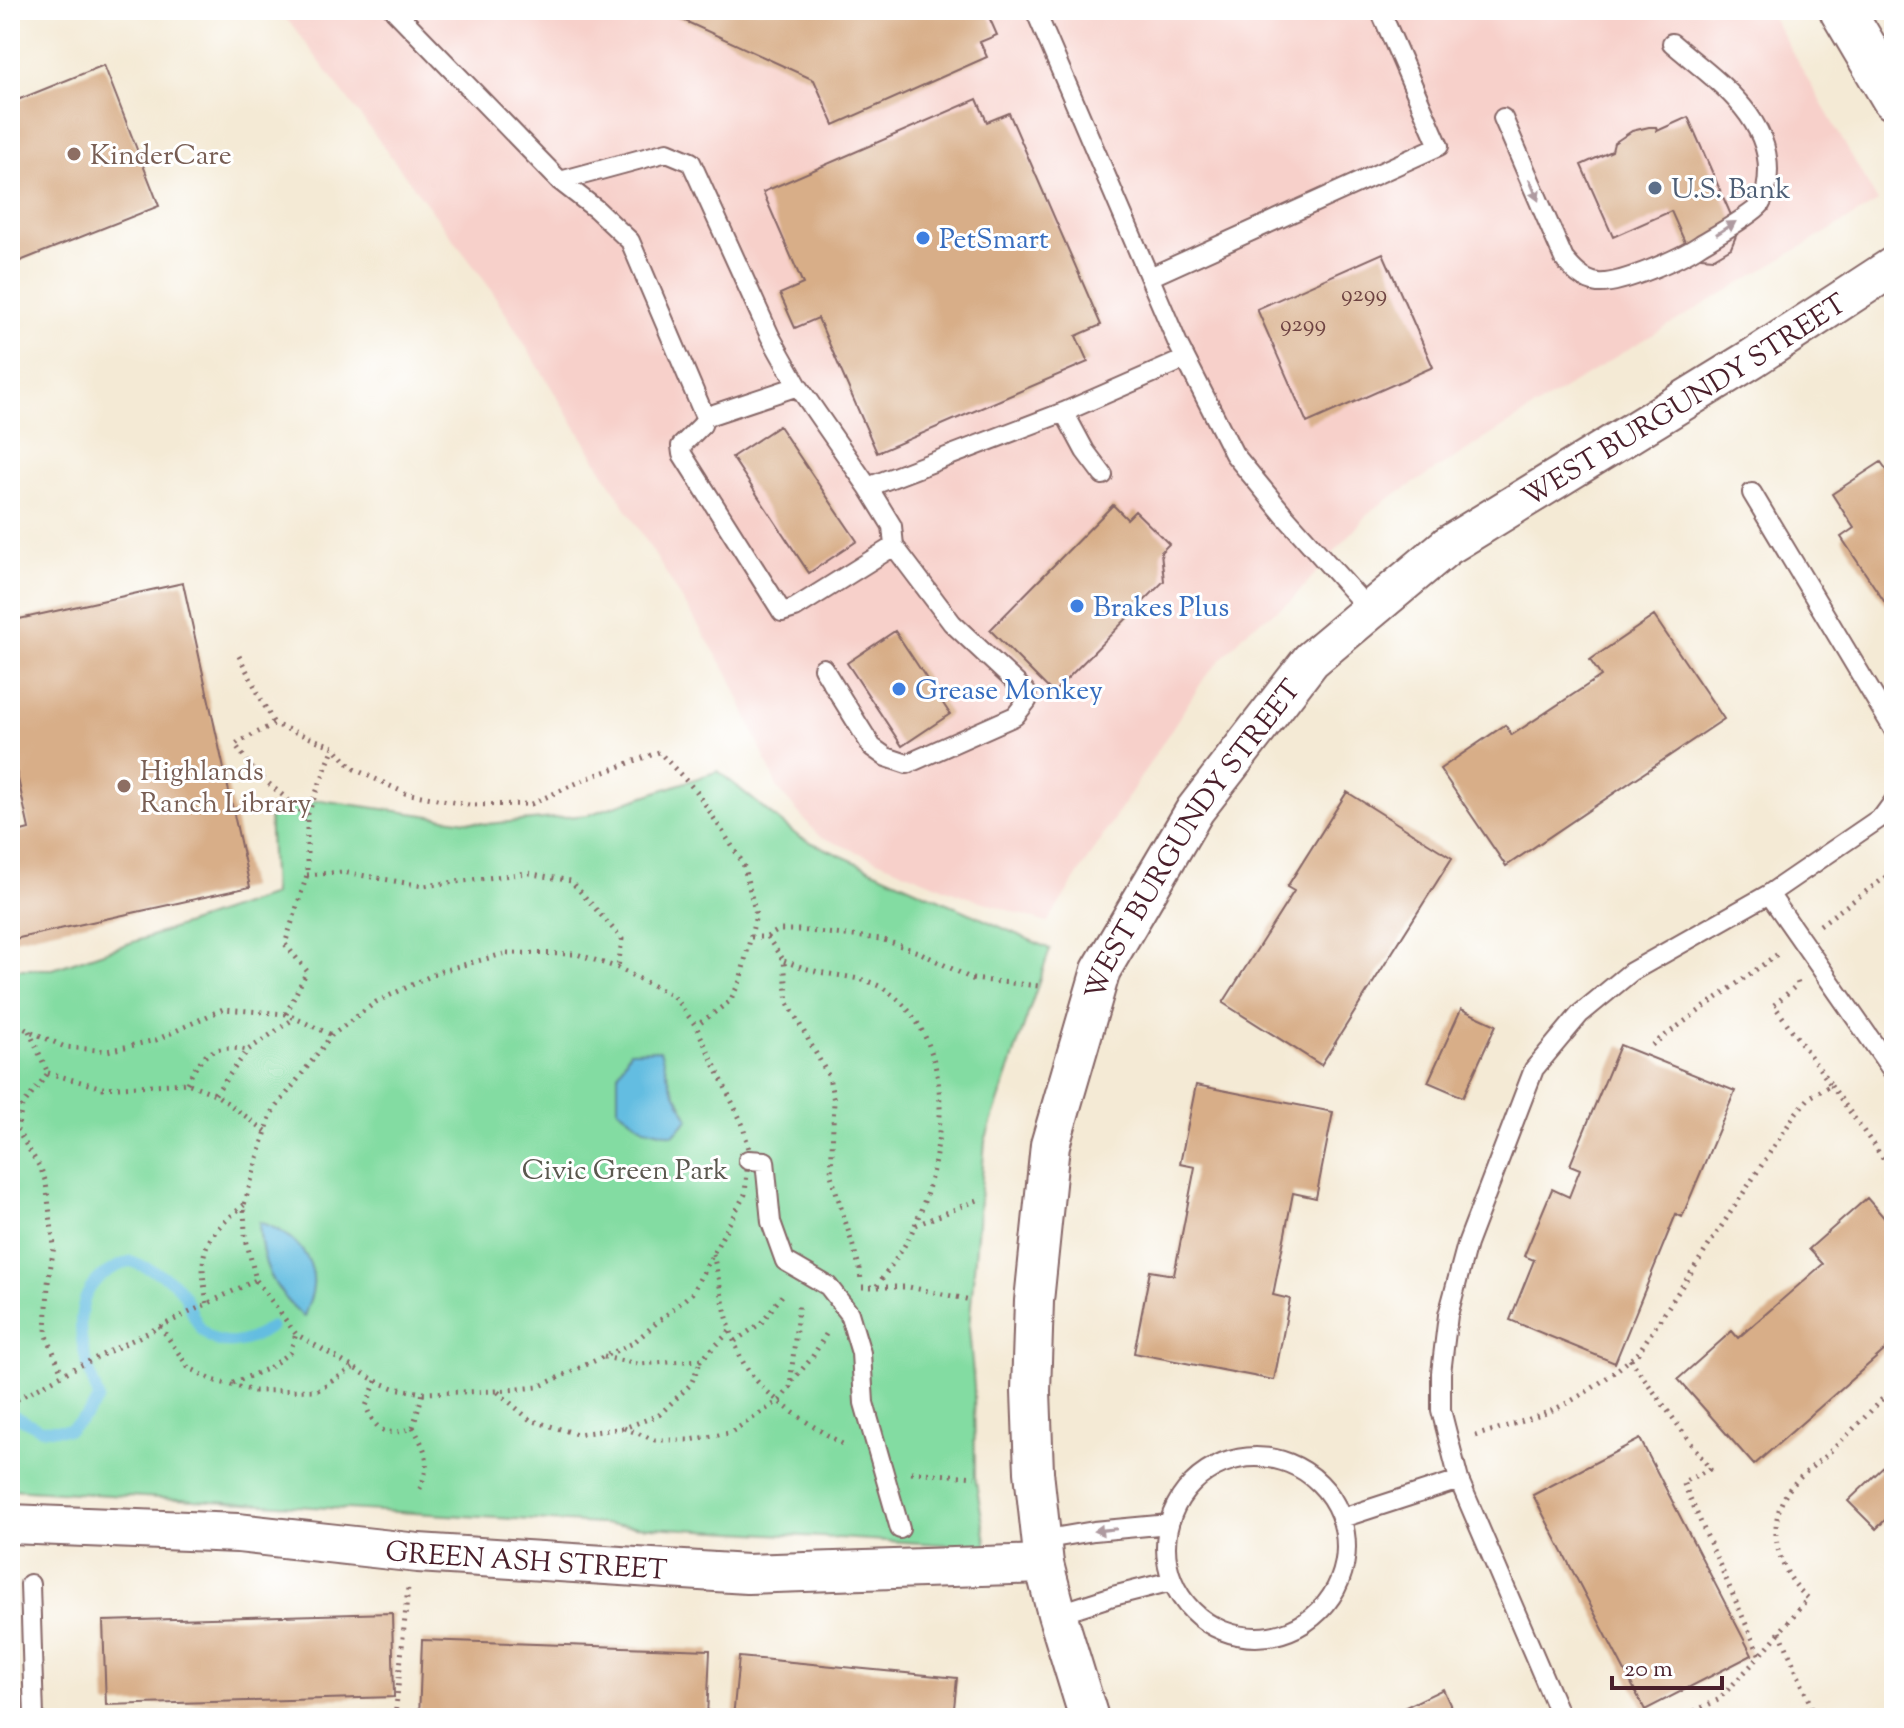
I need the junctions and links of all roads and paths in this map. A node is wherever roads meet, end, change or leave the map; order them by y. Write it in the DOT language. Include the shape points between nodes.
graph roads {
  1 [pos="394,10"];
  2 [pos="1380,10"];
  3 [pos="1842,10"];
  4 [pos="1037,11"];
  5 [pos="1672,43"];
  6 [pos="1894,98"];
  7 [pos="1503,118"];
  8 [pos="560,181"];
  9 [pos="1894,266"];
  10 [pos="1150,277"];
  11 [pos="1185,359"];
  12 [pos="798,386"];
  13 [pos="1064,412"];
  14 [pos="705,417"];
  15 [pos="1103,475"];
  16 [pos="868,487"];
  17 [pos="1752,493"];
  18 [pos="894,546"];
  19 [pos="1370,611"];
  20 [pos="239,656"];
  21 [pos="823,668"];
  22 [pos="274,724"];
  23 [pos="1894,730"];
  24 [pos="334,747"];
  25 [pos="1894,801"];
  26 [pos="307,816"];
  27 [pos="1894,871"];
  28 [pos="307,875"];
  29 [pos="1769,894"];
  30 [pos="751,937"];
  31 [pos="767,937"];
  32 [pos="1800,938"];
  33 [pos="1777,955"];
  34 [pos="784,961"];
  35 [pos="1784,965"];
  36 [pos="618,968"];
  37 [pos="1791,974"];
  38 [pos="1039,986"];
  39 [pos="286,1014"];
  40 [pos="295,1018"];
  41 [pos="10,1022"];
  42 [pos="696,1026"];
  43 [pos="29,1031"];
  44 [pos="332,1035"];
  45 [pos="1652,1045"];
  46 [pos="248,1050"];
  47 [pos="48,1073"];
  48 [pos="1894,1073"];
  49 [pos="187,1083"];
  50 [pos="1831,1085"];
  51 [pos="215,1094"];
  52 [pos="266,1131"];
  53 [pos="748,1160"];
  54 [pos="1894,1174"];
  55 [pos="980,1199"];
  56 [pos="244,1205"];
  57 [pos="915,1226"];
  58 [pos="713,1253"];
  59 [pos="256,1280"];
  60 [pos="862,1287"];
  61 [pos="876,1287"];
  62 [pos="788,1288"];
  63 [pos="799,1289"];
  64 [pos="207,1303"];
  65 [pos="160,1326"];
  66 [pos="731,1330"];
  67 [pos="296,1334"];
  68 [pos="735,1341"];
  69 [pos="603,1357"];
  70 [pos="1630,1359"];
  71 [pos="701,1360"];
  72 [pos="353,1368"];
  73 [pos="62,1374"];
  74 [pos="376,1381"];
  75 [pos="232,1383"];
  76 [pos="1894,1387"];
  77 [pos="497,1391"];
  78 [pos="423,1393"];
  79 [pos="780,1400"];
  80 [pos="10,1403"];
  81 [pos="413,1427"];
  82 [pos="624,1428"];
  83 [pos="1450,1444"];
  84 [pos="882,1462"];
  85 [pos="975,1477"];
  86 [pos="1459,1480"];
  87 [pos="418,1494"];
  88 [pos="1342,1518"];
  89 [pos="10,1524"];
  90 [pos="1169,1524"];
  91 [pos="900,1529"];
  92 [pos="1042,1552"];
  93 [pos="1172,1581"];
  94 [pos="30,1584"];
  95 [pos="408,1586"];
  96 [pos="1057,1614"];
  97 [pos="1780,1632"];
  98 [pos="1760,1656"];
  99 [pos="34,1718"];
  100 [pos="395,1718"];
  101 [pos="1089,1718"];
  102 [pos="1561,1718"];
  103 [pos="1680,1718"];
  104 [pos="1823,1718"];
  1 -- 8 [label="lane"];
  2 -- 10 [label="lane" via="1439,146"];
  3 -- 6 [label="main road"];
  4 -- 10 [label="lane"];
  7 -- 5 [label="lane, one-way" via="1564,259 1576,274 1596,283 1615,282 1685,255 1759,206 1768,185 1768,161 1745,109"];
  8 -- 12 [label="lane" via="667,152 691,162"];
  8 -- 14 [label="lane" via="630,241"];
  9 -- 19 [label="street, WEST BURGUNDY STREET" via="1447,546"];
  10 -- 11 [label="lane"];
  11 -- 13 [label="lane"];
  11 -- 19 [label="lane" via="1234,454"];
  12 -- 14 [label="lane"];
  12 -- 16 [label="lane"];
  13 -- 15 [label="lane"];
  13 -- 16 [label="lane"];
  14 -- 18 [label="lane" via="681,446 682,454 782,612"];
  16 -- 18 [label="lane" via="892,526"];
  17 -- 23 [label="lane"];
  18 -- 21 [label="lane" via="952,623 1026,692 1027,701 1015,716 907,764 872,747"];
  19 -- 92 [label="street, WEST BURGUNDY STREET" via="1311,660 1195,810 1101,970 1050,1145 1034,1301 1031,1391"];
  20 -- 22 [label="path"];
  22 -- 24 [label="path"];
  22 -- 26 [label="path" via="235,744 254,771"];
  24 -- 26 [label="path"];
  24 -- 30 [label="path" via="352,768 405,793 469,805 531,804 659,752 697,792 743,863 756,915"];
  25 -- 29 [label="lane" via="1883,816"];
  26 -- 28 [label="path"];
  27 -- 32 [label="path"];
  28 -- 36 [label="path" via="343,872 423,886 527,873 571,881 622,939"];
  28 -- 39 [label="path" via="285,944 307,971"];
  29 -- 32 [label="lane"];
  29 -- 83 [label="lane" via="1631,972 1580,1014 1534,1069 1467,1244 1448,1315 1441,1410"];
  30 -- 31 [label="path"];
  30 -- 42 [label="path" via="730,1001"];
  31 -- 34 [label="path"];
  31 -- 38 [label="path" via="779,930 799,930 881,939 972,979"];
  32 -- 33 [label="path"];
  32 -- 48 [label="lane"];
  33 -- 35 [label="path"];
  33 -- 45 [label="path"];
  34 -- 57 [label="path" via="861,979 888,991 930,1047 941,1091 939,1132 934,1171"];
  34 -- 60 [label="path" via="788,1003 829,1077 834,1101 831,1175"];
  36 -- 42 [label="path" via="673,996"];
  36 -- 44 [label="path" via="577,954 507,953 441,971 376,1002"];
  37 -- 50 [label="path" via="1798,984 1774,1005"];
  39 -- 40 [label="path"];
  39 -- 43 [label="path" via="223,1009 156,1040 107,1051 65,1047"];
  40 -- 44 [label="path"];
  40 -- 46 [label="path"];
  41 -- 43 [label="path"];
  42 -- 53 [label="path" via="742,1123"];
  43 -- 47 [label="path"];
  44 -- 52 [label="path" via="271,1114"];
  46 -- 49 [label="path" via="226,1046 199,1060"];
  46 -- 51 [label="path"];
  47 -- 49 [label="path" via="103,1088"];
  47 -- 73 [label="path" via="22,1107 17,1130 46,1183 54,1246 46,1333"];
  49 -- 51 [label="path"];
  50 -- 54 [label="path"];
  50 -- 70 [label="path" via="1796,1113"];
  51 -- 52 [label="path"];
  52 -- 56 [label="path"];
  53 -- 58 [label="path" via="745,1194"];
  53 -- 84 [label="lane" via="765,1161 771,1222 785,1261 828,1286 849,1313 861,1353 864,1403"];
  55 -- 57 [label="path"];
  56 -- 59 [label="path"];
  56 -- 64 [label="path" via="209,1239 203,1258"];
  57 -- 61 [label="path"];
  58 -- 66 [label="path"];
  58 -- 69 [label="path" via="692,1293 633,1343"];
  59 -- 64 [label="path"];
  59 -- 67 [label="path"];
  62 -- 68 [label="path" via="761,1323"];
  63 -- 79 [label="path" via="790,1387"];
  64 -- 65 [label="path"];
  65 -- 73 [label="path"];
  65 -- 75 [label="path" via="188,1367 212,1380"];
  66 -- 68 [label="path"];
  66 -- 71 [label="path"];
  67 -- 72 [label="path"];
  67 -- 75 [label="path" via="290,1352 269,1368"];
  68 -- 79 [label="path" via="741,1360"];
  69 -- 71 [label="path" via="638,1364"];
  69 -- 77 [label="path" via="538,1387"];
  70 -- 83 [label="path" via="1566,1404"];
  70 -- 98 [label="path" via="1710,1469 1683,1482"];
  71 -- 82 [label="path" via="691,1384 659,1415"];
  72 -- 74 [label="path"];
  72 -- 75 [label="path" via="318,1390 254,1391"];
  73 -- 80 [label="path"];
  74 -- 78 [label="path"];
  74 -- 81 [label="path" via="366,1406 372,1420 381,1430 396,1434"];
  76 -- 97 [label="path" via="1790,1489 1775,1541 1793,1585 1808,1598"];
  77 -- 78 [label="path"];
  77 -- 82 [label="path" via="530,1420 577,1434"];
  78 -- 81 [label="path"];
  79 -- 82 [label="path" via="730,1433 655,1440"];
  79 -- 84 [label="path" via="833,1438"];
  81 -- 87 [label="path" via="427,1453"];
  83 -- 86 [label="lane"];
  84 -- 85 [label="path" via="910,1472"];
  84 -- 91 [label="lane"];
  86 -- 88 [label="lane"];
  86 -- 102 [label="lane"];
  88 -- 90 [label="lane" via="1320,1483 1303,1470 1264,1458 1243,1458 1197,1481 1177,1504"];
  88 -- 93 [label="lane" via="1346,1549 1340,1581 1316,1616 1288,1631 1257,1638 1215,1628 1197,1616"];
  89 -- 92 [label="street, GREEN ASH STREET" via="238,1533 418,1553 747,1574"];
  90 -- 92 [label="lane, one-way" via="1094,1531"];
  90 -- 93 [label="lane" via="1166,1553"];
  92 -- 96 [label="street, WEST BURGUNDY STREET"];
  93 -- 96 [label="lane"];
  94 -- 99 [label="lane"];
  95 -- 100 [label="path"];
  96 -- 101 [label="street, WEST BURGUNDY STREET"];
  97 -- 98 [label="path"];
  97 -- 104 [label="path" via="1814,1713"];
  98 -- 103 [label="path" via="1718,1700"];
}
